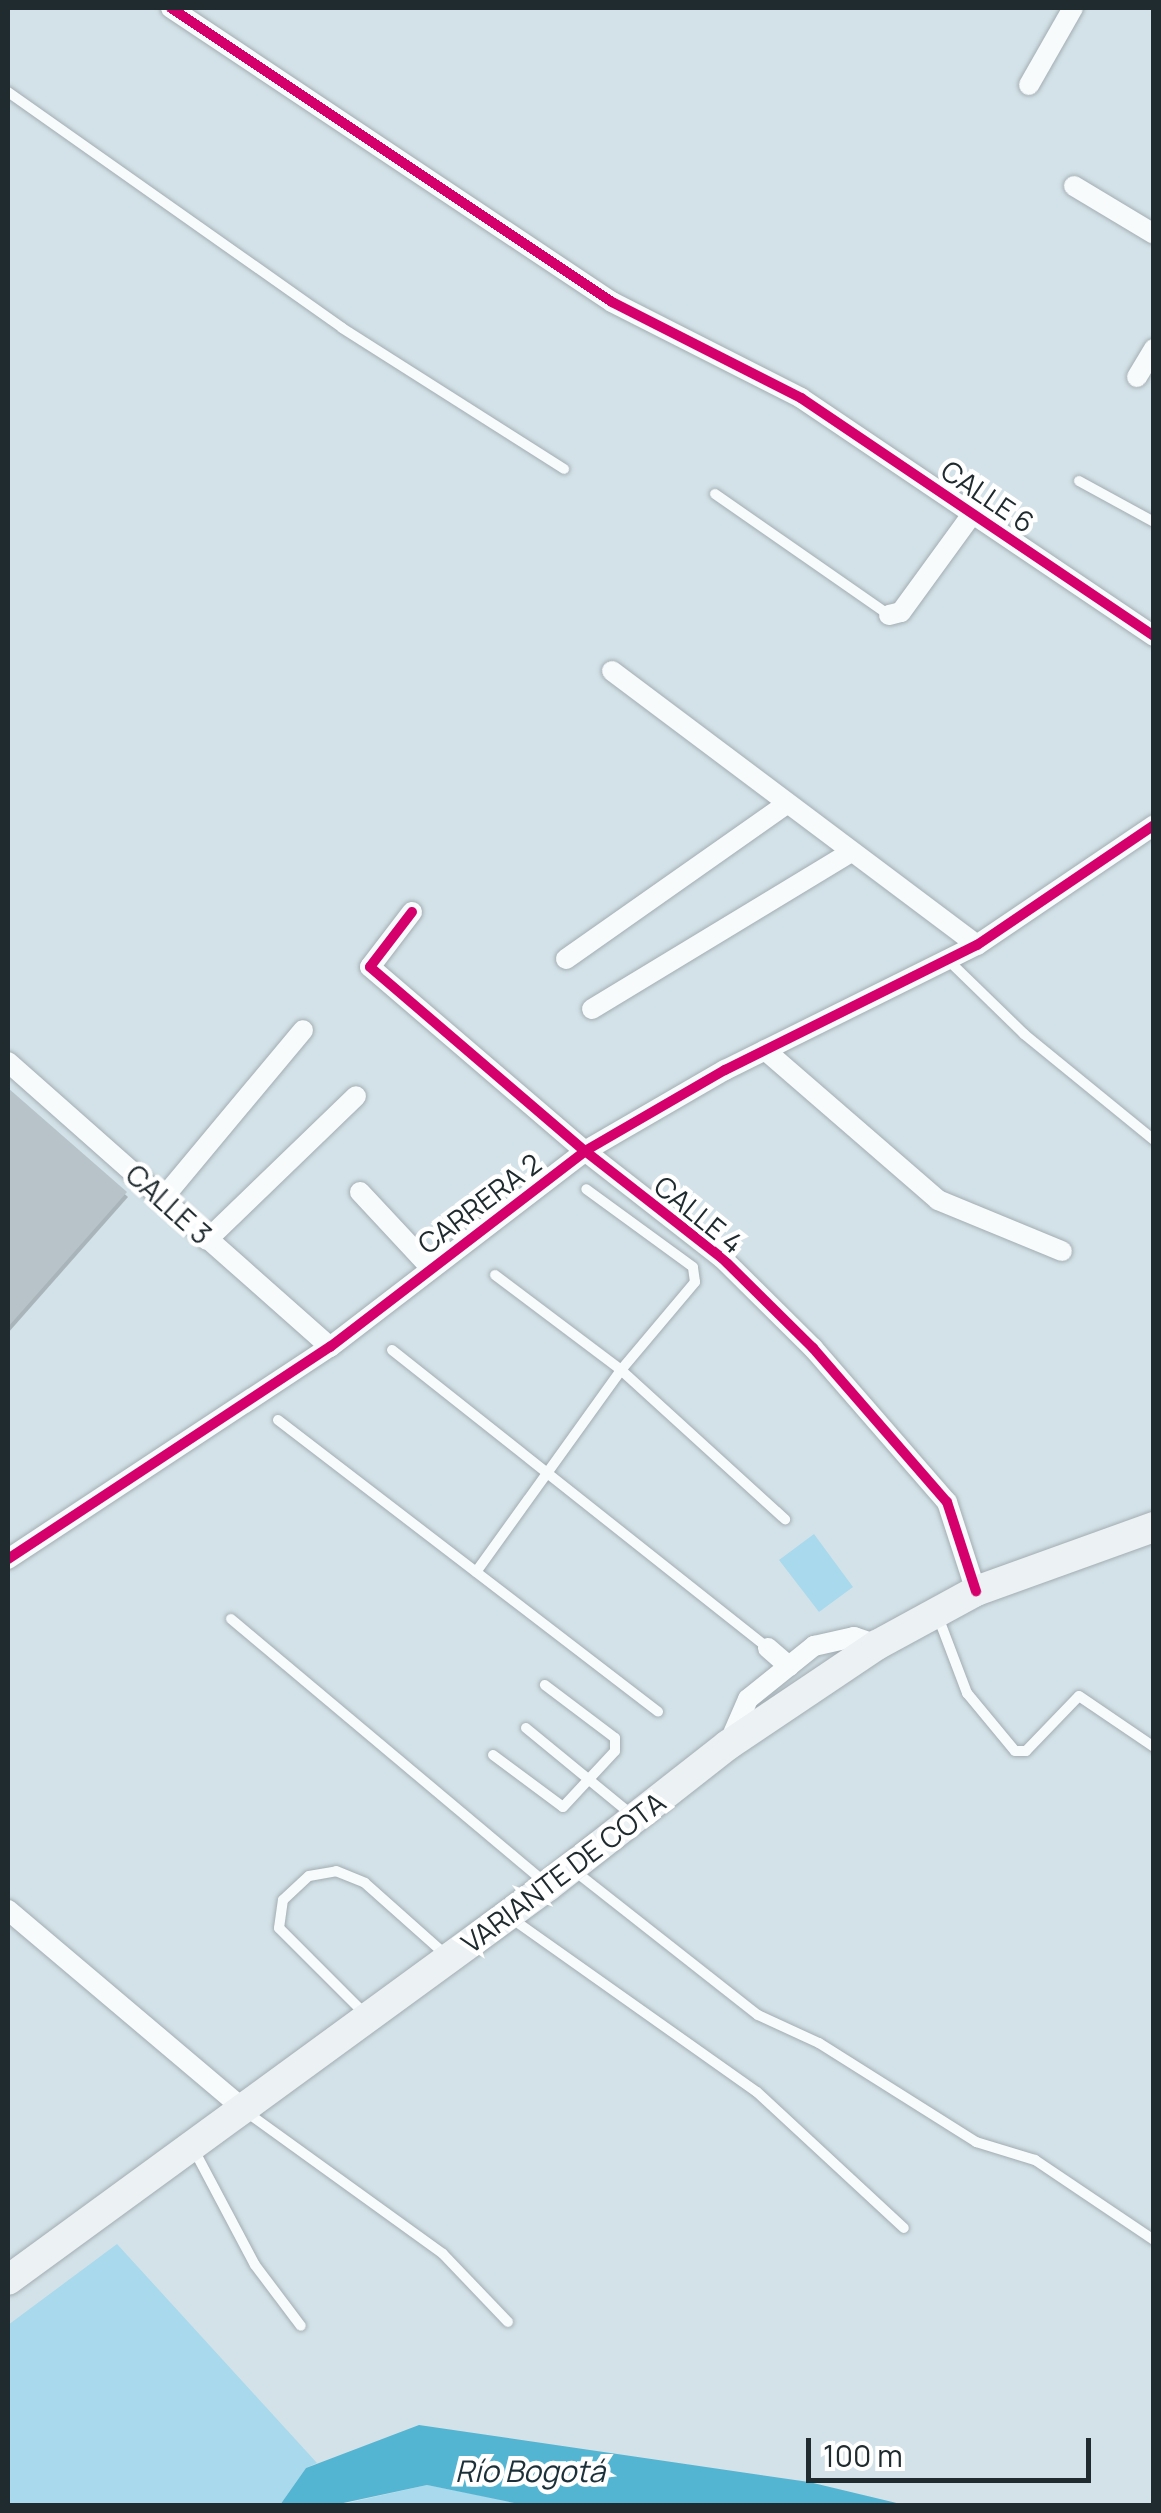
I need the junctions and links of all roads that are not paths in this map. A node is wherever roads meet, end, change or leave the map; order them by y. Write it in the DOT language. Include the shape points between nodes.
graph roads {
  1 [pos="171,8"];
  2 [pos="1073,8"];
  3 [pos="1029,85"];
  4 [pos="8,92"];
  5 [pos="1074,186"];
  6 [pos="1154,234"];
  7 [pos="1154,349"];
  8 [pos="1137,377"];
  9 [pos="564,468"];
  10 [pos="1079,481"];
  11 [pos="715,494"];
  12 [pos="972,513"];
  13 [pos="1154,522"];
  14 [pos="889,615"];
  15 [pos="1154,636"];
  16 [pos="612,670"];
  17 [pos="786,805"];
  18 [pos="1154,825"];
  19 [pos="851,852"];
  20 [pos="412,912"];
  21 [pos="977,945"];
  22 [pos="947,959"];
  23 [pos="566,960"];
  24 [pos="592,1009"];
  25 [pos="303,1030"];
  26 [pos="764,1050"];
  27 [pos="8,1062"];
  28 [pos="356,1096"];
  29 [pos="1154,1140"];
  30 [pos="585,1152"];
  31 [pos="586,1189"];
  32 [pos="360,1192"];
  33 [pos="164,1198"];
  34 [pos="207,1240"];
  35 [pos="1062,1251"];
  36 [pos="430,1267"];
  37 [pos="494,1274"];
  38 [pos="330,1347"];
  39 [pos="392,1350"];
  40 [pos="622,1370"];
  41 [pos="278,1420"];
  42 [pos="546,1473"];
  43 [pos="785,1519"];
  44 [pos="1154,1528"];
  45 [pos="8,1559"];
  46 [pos="476,1572"];
  47 [pos="976,1591"];
  48 [pos="936,1613"];
  49 [pos="231,1619"];
  50 [pos="877,1646"];
  51 [pos="768,1648"];
  52 [pos="789,1666"];
  53 [pos="545,1685"];
  54 [pos="658,1712"];
  55 [pos="526,1728"];
  56 [pos="728,1745"];
  57 [pos="1154,1747"];
  58 [pos="493,1755"];
  59 [pos="592,1780"];
  60 [pos="637,1819"];
  61 [pos="560,1877"];
  62 [pos="8,1910"];
  63 [pos="506,1915"];
  64 [pos="448,1958"];
  65 [pos="366,2015"];
  66 [pos="245,2110"];
  67 [pos="191,2145"];
  68 [pos="904,2228"];
  69 [pos="1154,2240"];
  70 [pos="8,2280"];
  71 [pos="508,2322"];
  72 [pos="301,2326"];
  1 -- 12 [label="street, CALLE 6" via="612,302 797,395"];
  2 -- 3 [label="street"];
  4 -- 9 [label="lane" via="342,328"];
  5 -- 6 [label="street"];
  7 -- 8 [label="street"];
  10 -- 13 [label="lane"];
  11 -- 14 [label="lane"];
  12 -- 14 [label="street" via="901,612"];
  12 -- 15 [label="street, CALLE 6"];
  16 -- 17 [label="street"];
  17 -- 19 [label="street"];
  17 -- 23 [label="street"];
  18 -- 21 [label="street, CARRERA 2"];
  19 -- 21 [label="street"];
  19 -- 24 [label="street"];
  20 -- 30 [label="street, CALLE 4" via="370,967"];
  21 -- 22 [label="street, CARRERA 2"];
  22 -- 26 [label="street, CARRERA 2"];
  22 -- 29 [label="lane" via="1024,1034"];
  25 -- 33 [label="street"];
  26 -- 30 [label="street, CARRERA 2"];
  26 -- 35 [label="street" via="938,1200"];
  27 -- 33 [label="street, CALLE 3"];
  28 -- 34 [label="street"];
  30 -- 36 [label="street, CARRERA 2"];
  30 -- 47 [label="street, CALLE 4" via="722,1258 813,1348 947,1502"];
  31 -- 40 [label="lane" via="696,1274"];
  32 -- 36 [label="street"];
  33 -- 34 [label="street, CALLE 3"];
  34 -- 38 [label="street, CALLE 3"];
  36 -- 38 [label="street, CARRERA 2"];
  37 -- 40 [label="lane"];
  38 -- 45 [label="street, CARRERA 2"];
  39 -- 42 [label="lane"];
  40 -- 42 [label="lane"];
  40 -- 43 [label="lane"];
  41 -- 46 [label="lane"];
  42 -- 46 [label="lane"];
  42 -- 51 [label="lane"];
  44 -- 47 [label="main road, VARIANTE DE COTA"];
  46 -- 54 [label="lane"];
  47 -- 48 [label="main road, VARIANTE DE COTA"];
  48 -- 50 [label="main road, VARIANTE DE COTA"];
  48 -- 57 [label="lane" via="967,1693 1015,1751 1026,1751 1080,1696"];
  49 -- 61 [label="lane" via="514,1850"];
  50 -- 52 [label="street" via="854,1637 830,1640"];
  50 -- 56 [label="main road, VARIANTE DE COTA"];
  51 -- 52 [label="street"];
  52 -- 56 [label="street" via="748,1699"];
  53 -- 59 [label="lane" via="615,1738 615,1751"];
  55 -- 59 [label="lane"];
  56 -- 60 [label="main road, VARIANTE DE COTA"];
  58 -- 59 [label="lane" via="556,1806"];
  59 -- 60 [label="lane"];
  60 -- 61 [label="main road, VARIANTE DE COTA"];
  61 -- 63 [label="main road, VARIANTE DE COTA"];
  61 -- 69 [label="lane" via="758,2015 819,2043 976,2142 1035,2160"];
  62 -- 66 [label="street"];
  63 -- 64 [label="main road, VARIANTE DE COTA"];
  63 -- 68 [label="lane" via="757,2092"];
  64 -- 65 [label="main road, VARIANTE DE COTA"];
  64 -- 65 [label="lane" via="365,1883 336,1871 309,1876 284,1900 280,1928"];
  65 -- 66 [label="main road, VARIANTE DE COTA"];
  66 -- 67 [label="main road, VARIANTE DE COTA"];
  66 -- 71 [label="lane" via="443,2254"];
  67 -- 70 [label="main road, VARIANTE DE COTA"];
  67 -- 72 [label="lane" via="255,2264"];
}
